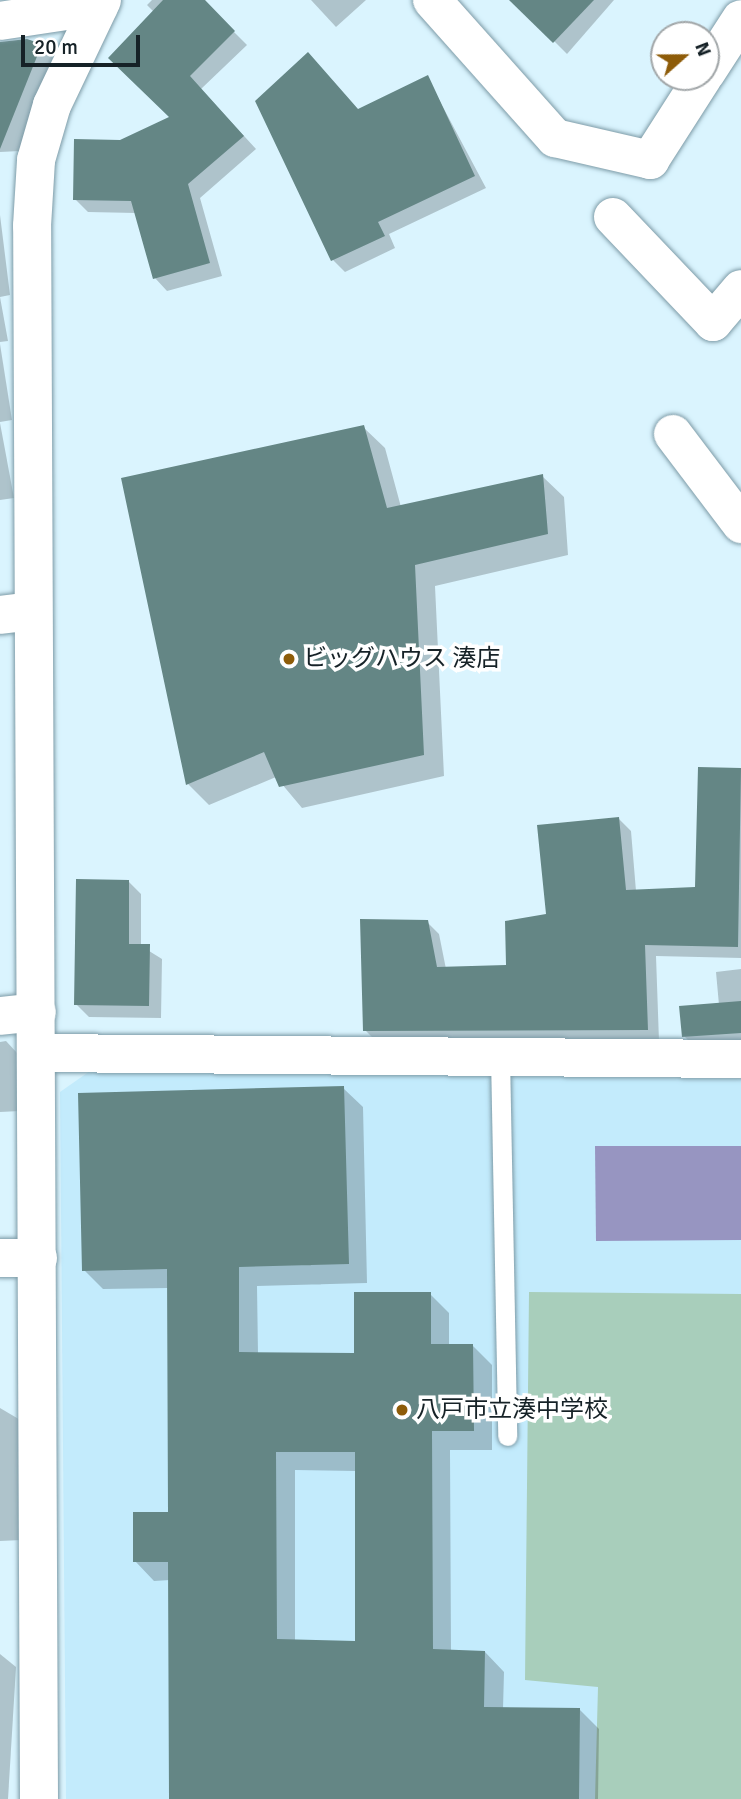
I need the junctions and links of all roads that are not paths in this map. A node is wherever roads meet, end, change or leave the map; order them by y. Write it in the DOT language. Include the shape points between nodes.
graph roads {
  1 [pos="432,0"];
  2 [pos="100,3"];
  3 [pos="741,19"];
  4 [pos="0,21"];
  5 [pos="720,52"];
  6 [pos="695,91"];
  7 [pos="613,217"];
  8 [pos="741,289"];
  9 [pos="673,434"];
  10 [pos="741,524"];
  11 [pos="16,613"];
  12 [pos="18,1014"];
  13 [pos="38,1053"];
  14 [pos="500,1056"];
  15 [pos="741,1059"];
  16 [pos="0,1258"];
  17 [pos="38,1258"];
  18 [pos="507,1436"];
  19 [pos="39,1799"];
  1 -- 6 [label="street" via="555,138 650,160"];
  2 -- 4 [label="street"];
  2 -- 11 [label="street" via="52,105 36,160"];
  3 -- 5 [label="street"];
  7 -- 8 [label="street" via="713,322"];
  9 -- 10 [label="street"];
  11 -- 12 [label="street"];
  12 -- 13 [label="street"];
  13 -- 14 [label="street"];
  13 -- 17 [label="street"];
  14 -- 15 [label="street"];
  14 -- 18 [label="lane"];
  16 -- 17 [label="street"];
  17 -- 19 [label="street"];
}
